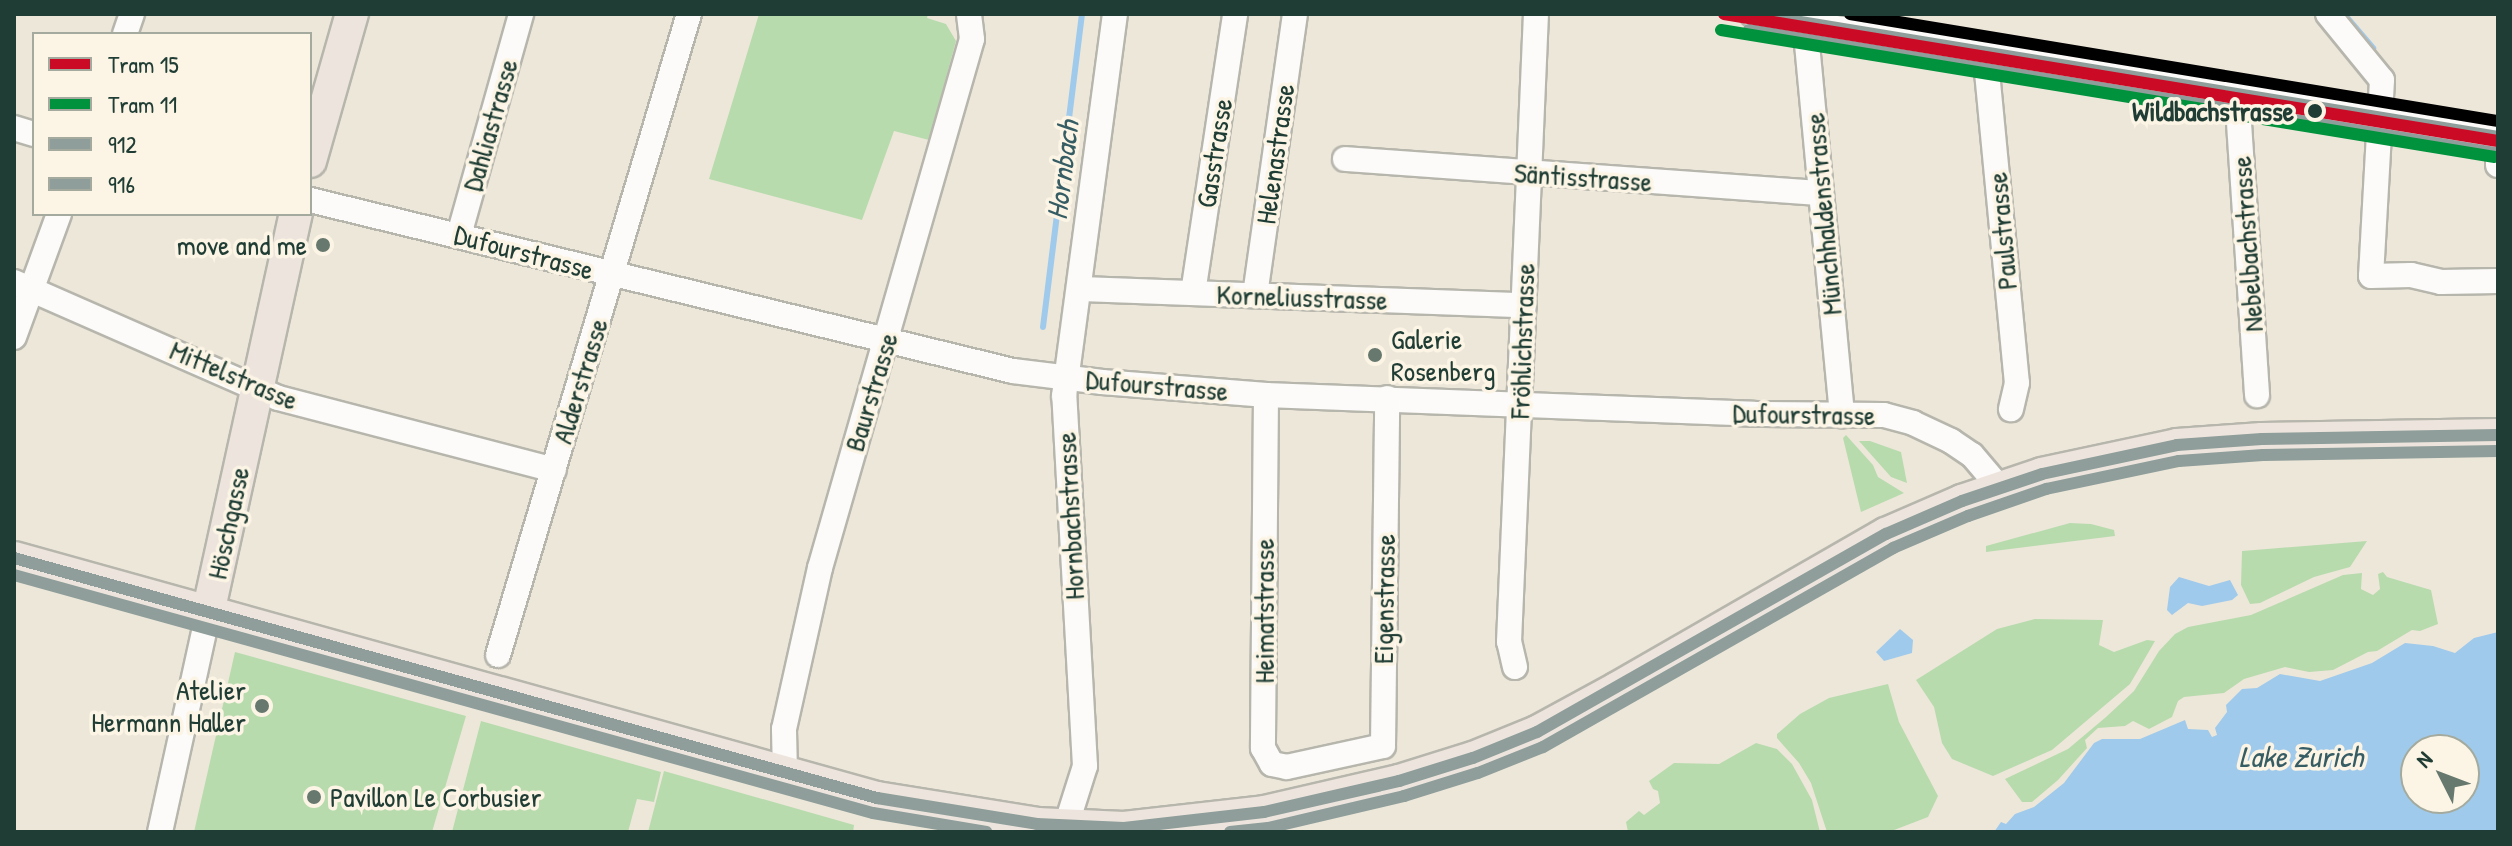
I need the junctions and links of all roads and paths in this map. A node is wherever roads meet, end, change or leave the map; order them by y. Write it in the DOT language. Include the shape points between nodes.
graph roads {
  1 [pos="352,14"];
  2 [pos="521,14"];
  3 [pos="689,14"];
  4 [pos="969,14"];
  5 [pos="1115,14"];
  6 [pos="1235,14"];
  7 [pos="1295,14"];
  8 [pos="1536,14"];
  9 [pos="1752,14"];
  10 [pos="2328,14"];
  11 [pos="1809,18"];
  12 [pos="1989,52"];
  13 [pos="2237,93"];
  14 [pos="2378,117"];
  15 [pos="2498,137"];
  16 [pos="312,154"];
  17 [pos="2498,156"];
  18 [pos="1345,159"];
  19 [pos="2498,165"];
  20 [pos="1528,173"];
  21 [pos="1821,193"];
  22 [pos="312,200"];
  23 [pos="58,216"];
  24 [pos="296,216"];
  25 [pos="459,235"];
  26 [pos="612,275"];
  27 [pos="2498,281"];
  28 [pos="22,285"];
  29 [pos="1080,289"];
  30 [pos="1193,293"];
  31 [pos="1255,295"];
  32 [pos="1524,305"];
  33 [pos="14,337"];
  34 [pos="887,342"];
  35 [pos="1067,377"];
  36 [pos="257,388"];
  37 [pos="1266,395"];
  38 [pos="2257,395"];
  39 [pos="1387,398"];
  40 [pos="1520,403"];
  41 [pos="2011,409"];
  42 [pos="1842,415"];
  43 [pos="2498,435"];
  44 [pos="554,470"];
  45 [pos="2000,488"];
  46 [pos="14,558"];
  47 [pos="208,613"];
  48 [pos="498,655"];
  49 [pos="1515,667"];
  50 [pos="1330,759"];
  51 [pos="785,774"];
  52 [pos="1066,826"];
  53 [pos="160,832"];
  1 -- 16 [label="main road"];
  2 -- 25 [label="street, Dahliastrasse"];
  3 -- 26 [label="street, Alderstrasse"];
  4 -- 34 [label="street, Baurstrasse" via="972,39"];
  5 -- 29 [label="street, Hornbachstrasse"];
  6 -- 30 [label="street, Gasstrasse"];
  7 -- 31 [label="street, Helenastrasse"];
  8 -- 20 [label="street, Fröhlichstrasse"];
  9 -- 11 [label="street"];
  10 -- 14 [label="street" via="2379,73"];
  11 -- 12 [label="street"];
  11 -- 21 [label="street, Münchhaldenstrasse"];
  12 -- 13 [label="street"];
  12 -- 41 [label="street, Paulstrasse" via="2017,383"];
  13 -- 14 [label="street"];
  13 -- 38 [label="street, Nebelbachstrasse"];
  14 -- 15 [label="street"];
  14 -- 27 [label="street" via="2371,276"];
  17 -- 19 [label="street"];
  18 -- 20 [label="street, Säntisstrasse"];
  20 -- 21 [label="street, Säntisstrasse"];
  20 -- 32 [label="street, Fröhlichstrasse"];
  21 -- 42 [label="street, Münchhaldenstrasse"];
  22 -- 25 [label="street, Dufourstrasse"];
  23 -- 28 [label="street"];
  24 -- 36 [label="main road, Höschgasse"];
  25 -- 26 [label="street, Dufourstrasse"];
  26 -- 34 [label="street, Dufourstrasse"];
  26 -- 44 [label="street, Alderstrasse"];
  28 -- 33 [label="street"];
  28 -- 36 [label="street, Mittelstrasse"];
  29 -- 30 [label="street, Korneliusstrasse"];
  29 -- 35 [label="street, Hornbachstrasse"];
  30 -- 31 [label="street, Korneliusstrasse"];
  31 -- 32 [label="street, Korneliusstrasse"];
  32 -- 40 [label="street, Fröhlichstrasse"];
  34 -- 35 [label="street, Dufourstrasse" via="1013,371"];
  34 -- 51 [label="street, Baurstrasse" via="874,374 784,729"];
  35 -- 37 [label="street, Dufourstrasse"];
  35 -- 52 [label="street, Hornbachstrasse" via="1064,415 1085,766"];
  36 -- 44 [label="street, Mittelstrasse" via="278,398"];
  36 -- 47 [label="main road, Höschgasse"];
  37 -- 39 [label="street, Dufourstrasse"];
  37 -- 50 [label="street, Heimatstrasse" via="1263,748 1272,764 1287,767"];
  39 -- 40 [label="street, Dufourstrasse"];
  39 -- 50 [label="street, Eigenstrasse" via="1383,746"];
  40 -- 42 [label="street, Dufourstrasse"];
  40 -- 49 [label="street, Fröhlichstrasse" via="1509,642"];
  42 -- 45 [label="street, Dufourstrasse" via="1884,415 1930,430 1972,455"];
  43 -- 45 [label="main road" via="2177,445"];
  44 -- 48 [label="street, Alderstrasse"];
  45 -- 52 [label="main road" via="1886,534 1537,732 1473,758 1399,781 1227,818 1124,828"];
  46 -- 47 [label="main road"];
  47 -- 51 [label="main road"];
  47 -- 53 [label="street, Höschgasse"];
  51 -- 52 [label="main road" via="943,811"];
}
